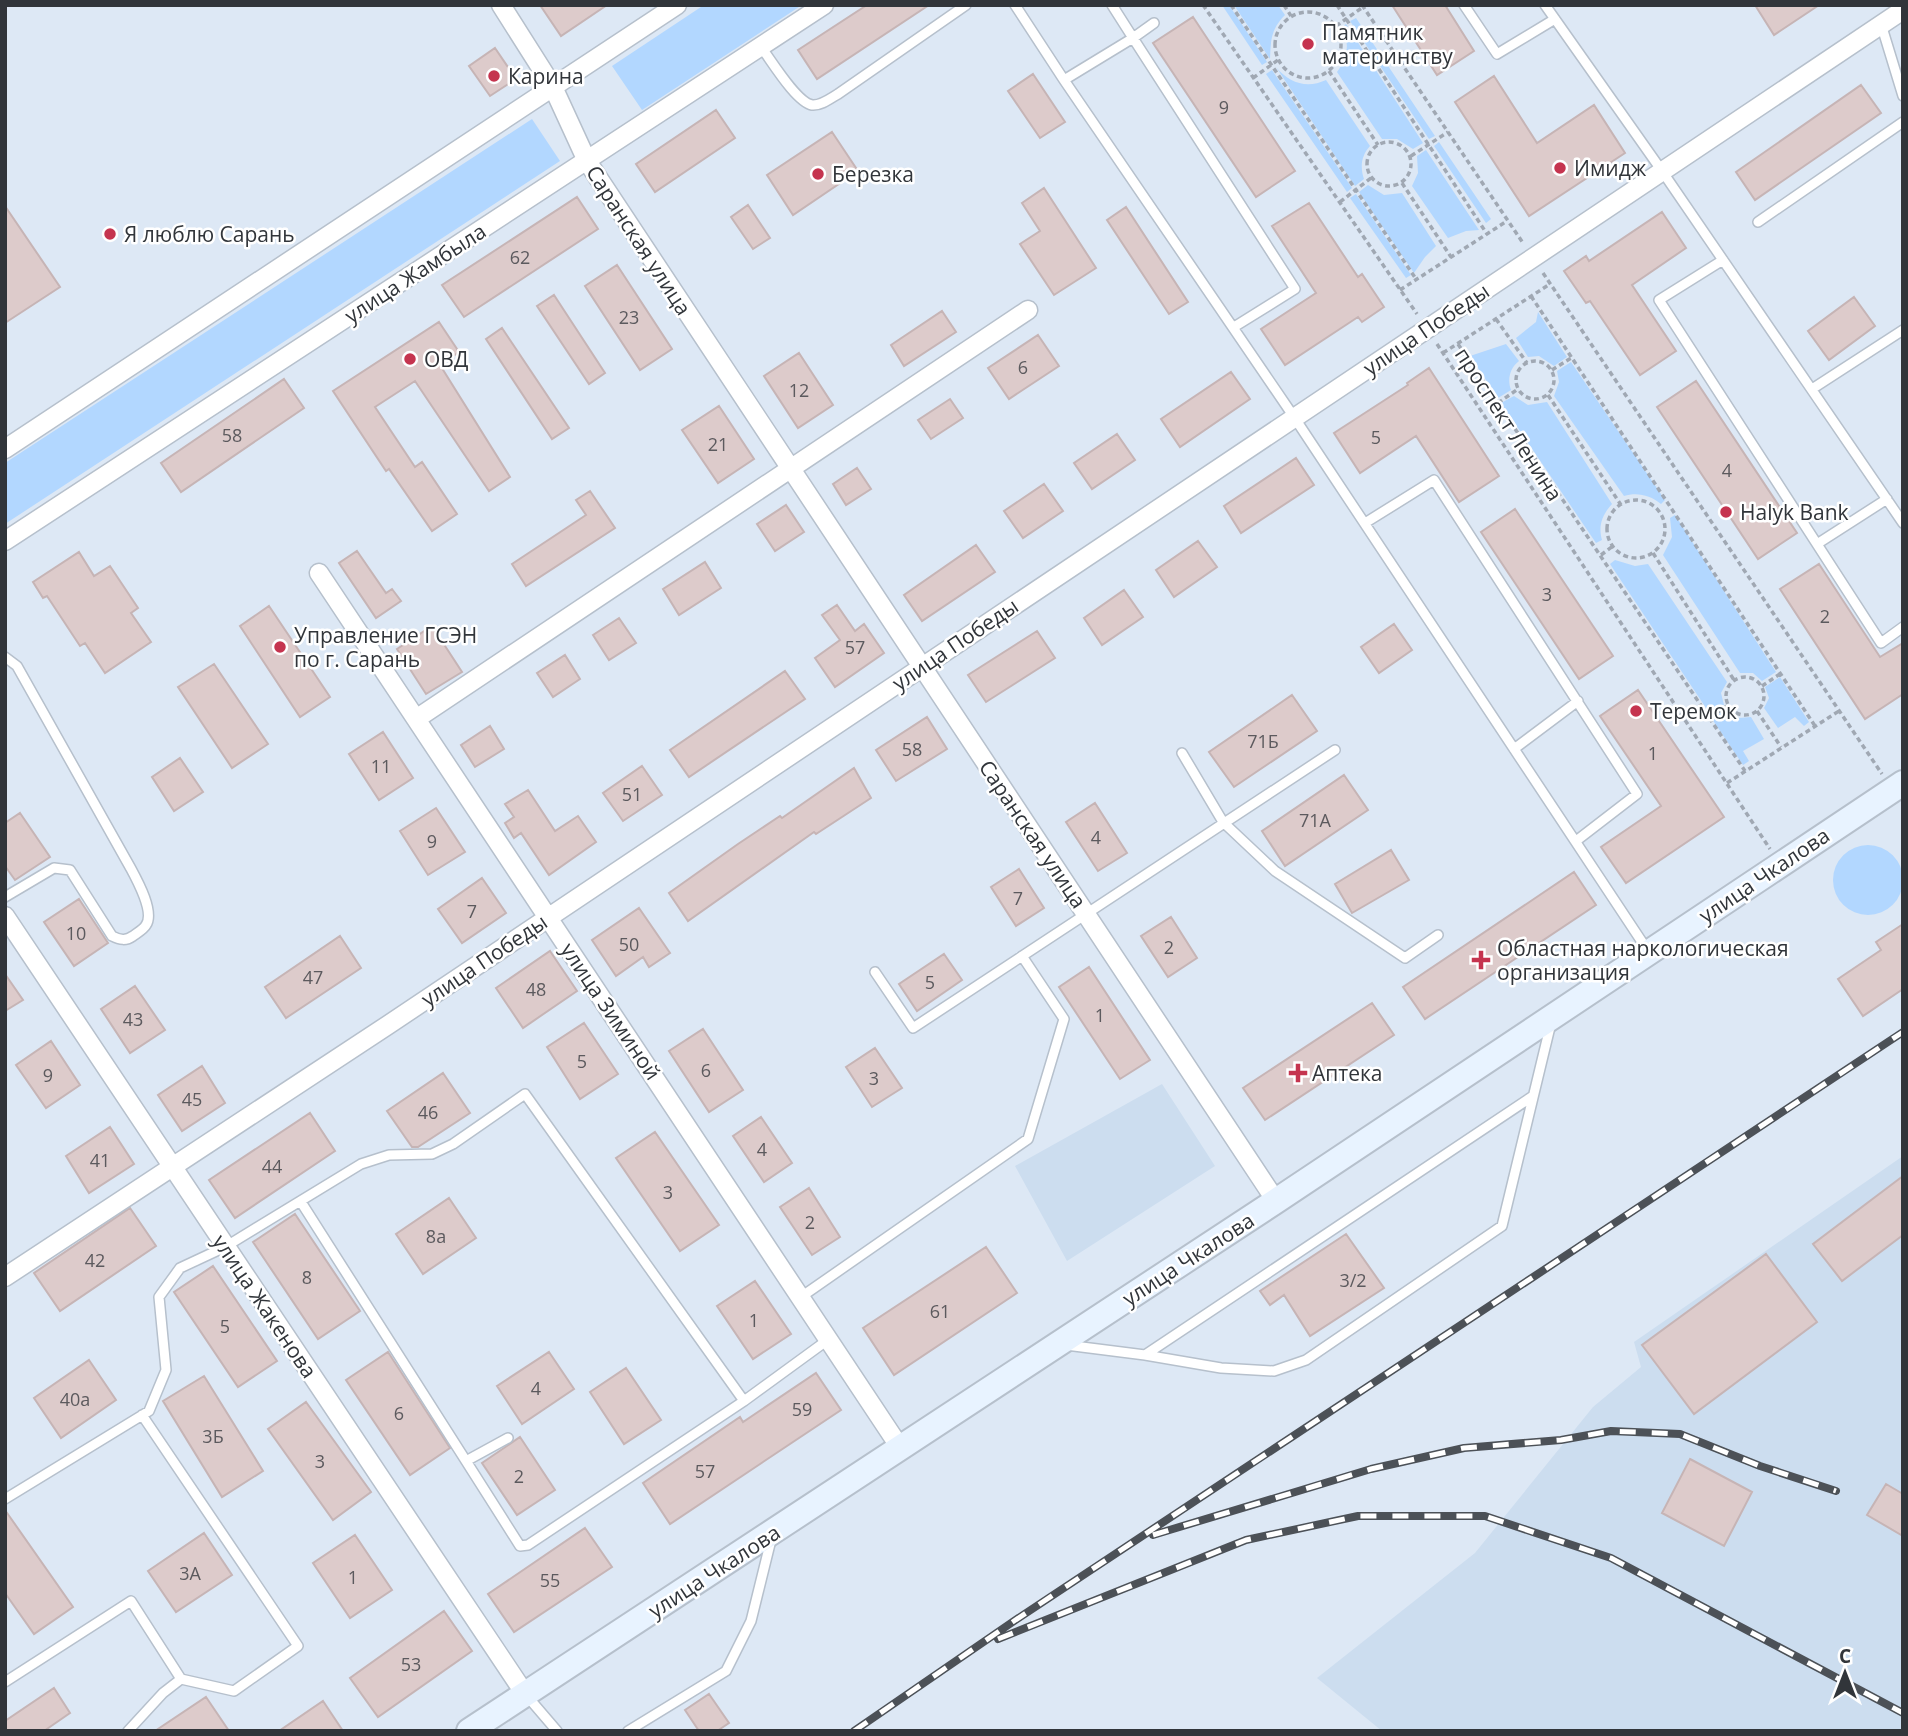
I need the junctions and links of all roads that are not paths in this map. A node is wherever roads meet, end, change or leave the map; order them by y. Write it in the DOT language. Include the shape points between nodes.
graph roads {
  1 [pos="500,5"];
  2 [pos="677,5"];
  3 [pos="824,5"];
  4 [pos="966,5"];
  5 [pos="1015,5"];
  6 [pos="1112,5"];
  7 [pos="1464,5"];
  8 [pos="1545,5"];
  9 [pos="1903,10"];
  10 [pos="1555,19"];
  11 [pos="1154,23"];
  12 [pos="1881,24"];
  13 [pos="1133,38"];
  14 [pos="761,47"];
  15 [pos="1064,80"];
  16 [pos="553,87"];
  17 [pos="1903,96"];
  18 [pos="1903,122"];
  19 [pos="587,161"];
  20 [pos="1662,171"];
  21 [pos="1758,222"];
  22 [pos="1723,260"];
  23 [pos="1028,310"];
  24 [pos="1234,327"];
  25 [pos="1903,330"];
  26 [pos="1812,389"];
  27 [pos="1294,417"];
  28 [pos="5,449"];
  29 [pos="790,468"];
  30 [pos="1887,499"];
  31 [pos="1365,523"];
  32 [pos="1903,523"];
  33 [pos="5,541"];
  34 [pos="1817,544"];
  35 [pos="319,573"];
  36 [pos="1903,627"];
  37 [pos="5,657"];
  38 [pos="922,666"];
  39 [pos="1578,701"];
  40 [pos="416,719"];
  41 [pos="1514,748"];
  42 [pos="1335,750"];
  43 [pos="1182,753"];
  44 [pos="1898,787"];
  45 [pos="1223,822"];
  46 [pos="1576,842"];
  47 [pos="5,897"];
  48 [pos="1086,914"];
  49 [pos="5,916"];
  50 [pos="548,917"];
  51 [pos="1438,935"];
  52 [pos="1649,952"];
  53 [pos="1022,956"];
  54 [pos="875,972"];
  55 [pos="1552,1018"];
  56 [pos="1533,1096"];
  57 [pos="171,1167"];
  58 [pos="1276,1201"];
  59 [pos="301,1202"];
  60 [pos="225,1247"];
  61 [pos="5,1277"];
  62 [pos="801,1297"];
  63 [pos="829,1339"];
  64 [pos="1059,1344"];
  65 [pos="1145,1354"];
  66 [pos="744,1401"];
  67 [pos="142,1415"];
  68 [pos="508,1438"];
  69 [pos="901,1449"];
  70 [pos="466,1461"];
  71 [pos="5,1499"];
  72 [pos="773,1532"];
  73 [pos="181,1679"];
  74 [pos="5,1682"];
  75 [pos="525,1694"];
  76 [pos="128,1731"];
  77 [pos="470,1731"];
  78 [pos="557,1731"];
  79 [pos="628,1731"];
  1 -- 16 [label="street, Саранская улица"];
  2 -- 16 [label="street"];
  3 -- 14 [label="street, улица Жамбыла"];
  4 -- 14 [label="lane" via="838,94 814,105 803,100"];
  5 -- 15 [label="lane"];
  6 -- 13 [label="lane"];
  7 -- 10 [label="lane" via="1497,54"];
  8 -- 10 [label="lane"];
  9 -- 12 [label="street, улица Победы"];
  10 -- 20 [label="lane"];
  11 -- 13 [label="lane"];
  12 -- 17 [label="lane"];
  12 -- 20 [label="street, улица Победы"];
  13 -- 15 [label="lane"];
  13 -- 24 [label="lane" via="1295,289"];
  14 -- 19 [label="street, улица Жамбыла"];
  15 -- 24 [label="lane"];
  16 -- 19 [label="street, Саранская улица"];
  16 -- 28 [label="street"];
  18 -- 21 [label="lane"];
  19 -- 29 [label="street, Саранская улица"];
  19 -- 33 [label="street, улица Жамбыла"];
  20 -- 22 [label="lane"];
  20 -- 27 [label="street, улица Победы"];
  22 -- 26 [label="lane"];
  22 -- 34 [label="lane" via="1659,300"];
  23 -- 29 [label="street"];
  24 -- 27 [label="lane"];
  25 -- 26 [label="lane"];
  26 -- 30 [label="lane"];
  27 -- 31 [label="lane"];
  27 -- 38 [label="street, улица Победы"];
  29 -- 38 [label="street, Саранская улица"];
  29 -- 40 [label="street"];
  30 -- 32 [label="lane"];
  30 -- 34 [label="lane"];
  31 -- 39 [label="lane" via="1434,480"];
  31 -- 41 [label="lane"];
  34 -- 36 [label="lane" via="1881,643"];
  35 -- 40 [label="street, улица Зиминой"];
  37 -- 47 [label="lane" via="17,666 131,867 149,916 147,924 130,938 119,940 70,870 54,868"];
  38 -- 48 [label="street, Саранская улица"];
  38 -- 50 [label="street, улица Победы"];
  39 -- 41 [label="lane"];
  39 -- 46 [label="lane" via="1637,794"];
  40 -- 50 [label="street, улица Зиминой"];
  41 -- 46 [label="lane"];
  42 -- 45 [label="lane"];
  43 -- 45 [label="lane"];
  44 -- 52 [label="main road, улица Чкалова"];
  45 -- 48 [label="lane"];
  45 -- 51 [label="lane" via="1275,871 1405,958"];
  46 -- 52 [label="lane"];
  48 -- 53 [label="lane"];
  48 -- 58 [label="street, Саранская улица"];
  49 -- 57 [label="street, улица Жакенова"];
  50 -- 57 [label="street, улица Победы"];
  50 -- 62 [label="street, улица Зиминой"];
  52 -- 55 [label="main road, улица Чкалова"];
  53 -- 54 [label="lane" via="913,1028"];
  53 -- 62 [label="lane" via="1065,1019 1028,1139"];
  55 -- 56 [label="lane"];
  55 -- 58 [label="main road, улица Чкалова"];
  56 -- 65 [label="lane"];
  56 -- 65 [label="lane" via="1502,1226 1306,1360 1274,1371 1222,1368"];
  57 -- 60 [label="street, улица Жакенова"];
  57 -- 61 [label="street, улица Победы"];
  58 -- 64 [label="main road, улица Чкалова"];
  59 -- 60 [label="lane"];
  59 -- 66 [label="lane" via="369,1161 389,1155 432,1154 453,1144 525,1094"];
  59 -- 70 [label="lane"];
  60 -- 67 [label="lane" via="180,1268 159,1297 166,1370 149,1411"];
  60 -- 75 [label="street, улица Жакенова"];
  62 -- 63 [label="street, улица Зиминой"];
  63 -- 66 [label="lane"];
  63 -- 69 [label="street, улица Зиминой"];
  64 -- 65 [label="lane"];
  64 -- 69 [label="main road, улица Чкалова"];
  66 -- 70 [label="lane" via="524,1546"];
  67 -- 71 [label="lane"];
  67 -- 73 [label="lane" via="298,1647 234,1691"];
  68 -- 70 [label="lane"];
  69 -- 72 [label="main road, улица Чкалова"];
  72 -- 75 [label="main road, улица Чкалова"];
  72 -- 79 [label="lane" via="751,1622 726,1671"];
  73 -- 74 [label="lane" via="131,1601"];
  73 -- 76 [label="lane"];
  75 -- 77 [label="main road, улица Чкалова"];
  75 -- 78 [label="lane"];
}
